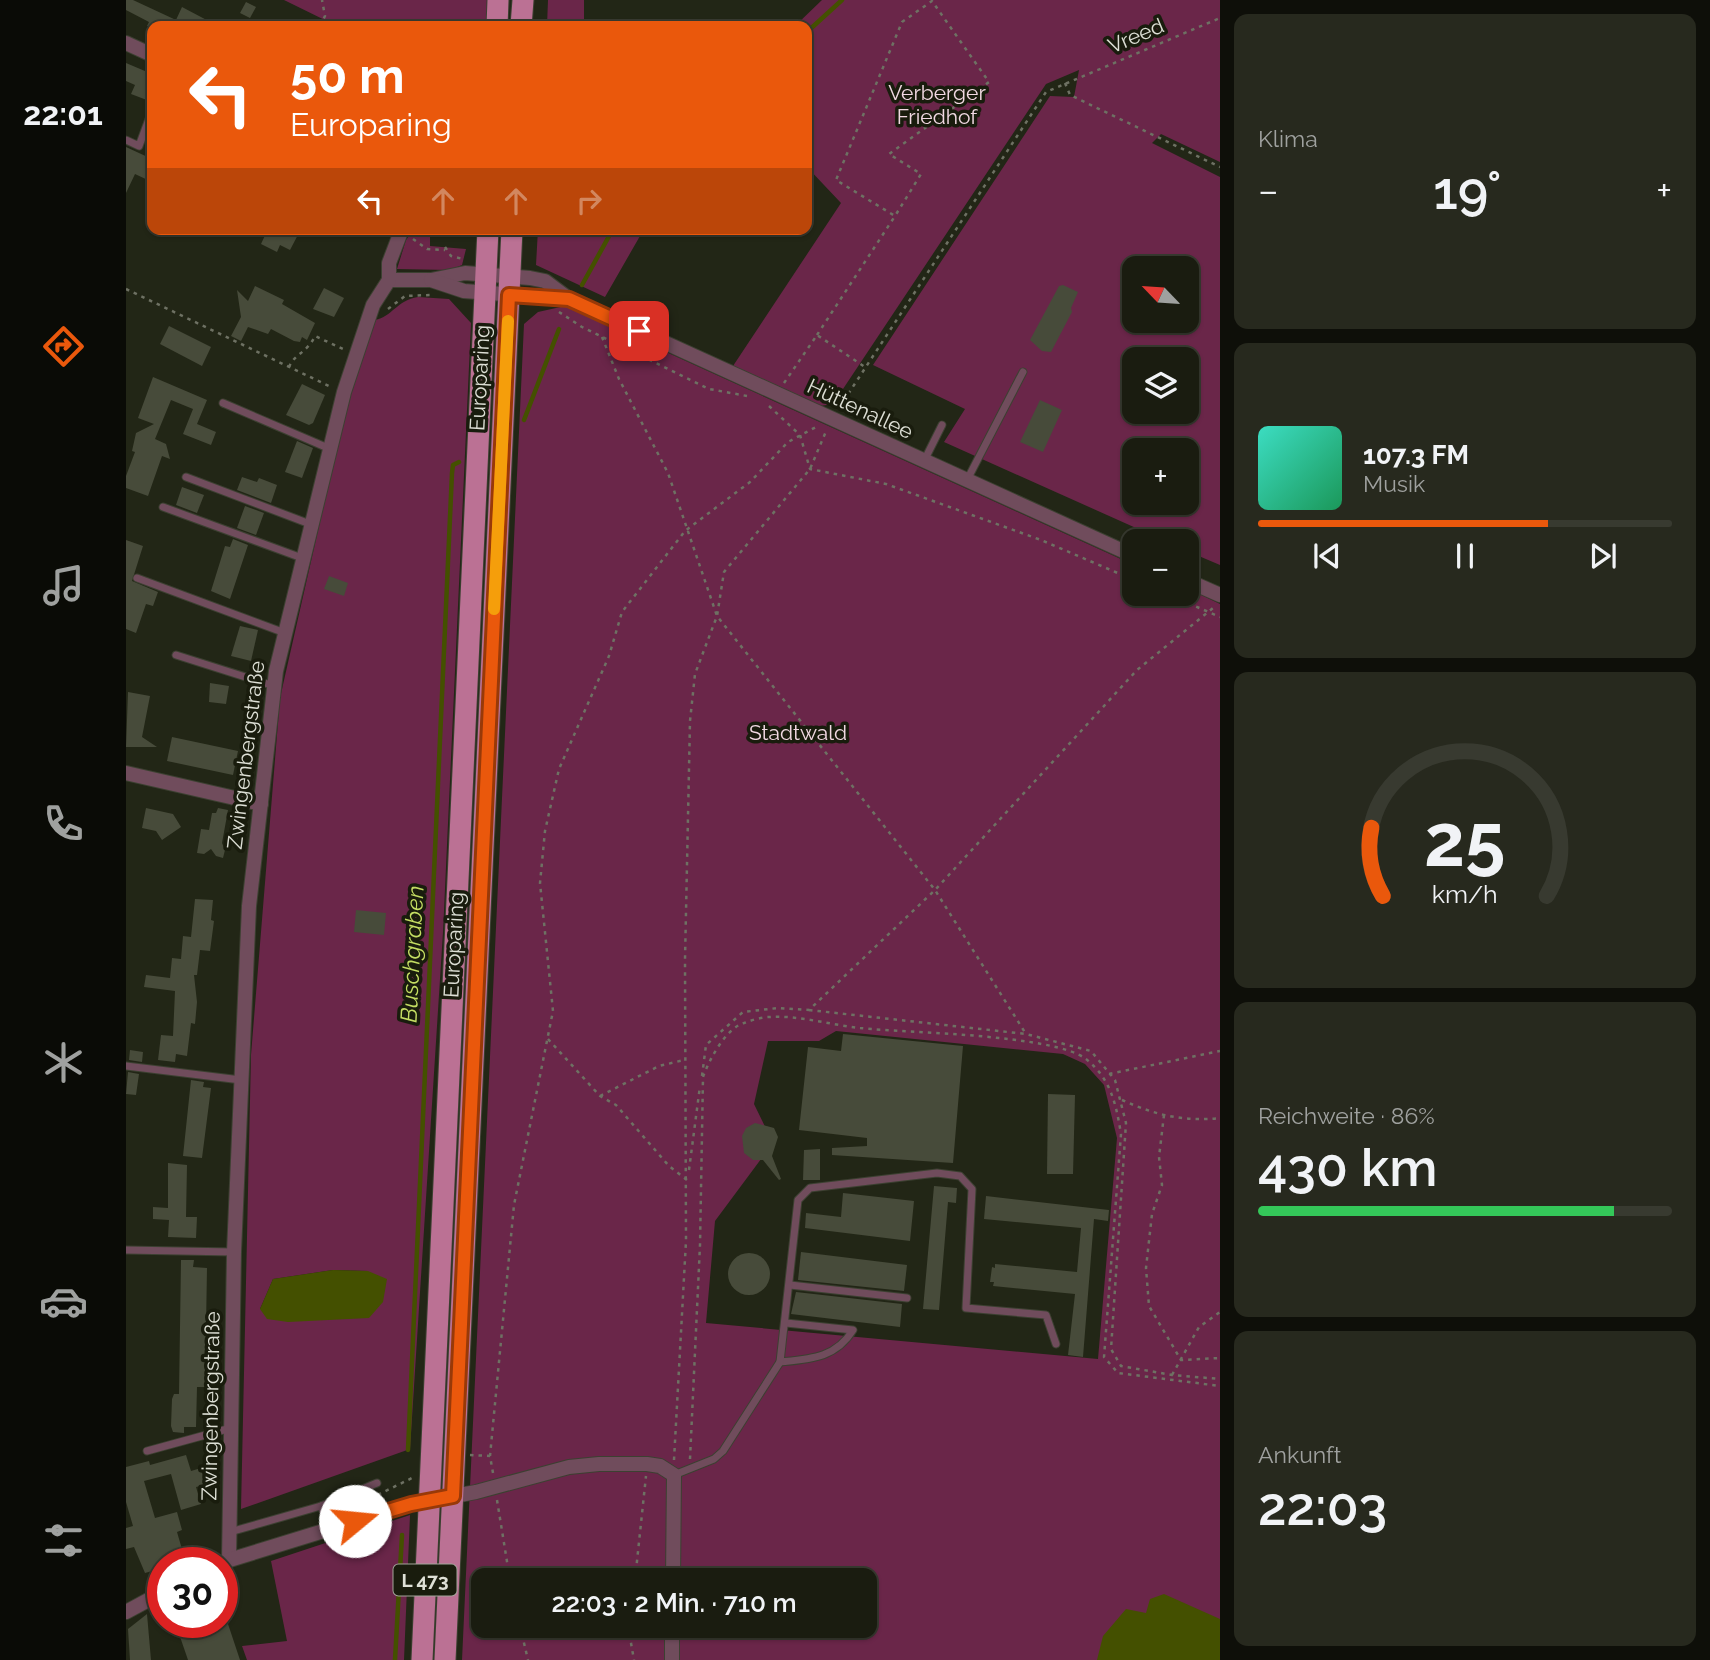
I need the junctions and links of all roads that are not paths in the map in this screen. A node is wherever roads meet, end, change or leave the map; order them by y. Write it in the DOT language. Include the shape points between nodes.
graph roads {
  1 [pos="498,0"];
  2 [pos="523,0"];
  3 [pos="497,21"];
  4 [pos="522,21"];
  5 [pos="126,43"];
  6 [pos="147,53"];
  7 [pos="147,124"];
  8 [pos="126,140"];
  9 [pos="400,235"];
  10 [pos="488,235"];
  11 [pos="512,235"];
  12 [pos="389,280"];
  13 [pos="485,284"];
  14 [pos="510,286"];
  15 [pos="1023,372"];
  16 [pos="223,403"];
  17 [pos="942,425"];
  18 [pos="328,448"];
  19 [pos="924,461"];
  20 [pos="186,477"];
  21 [pos="967,481"];
  22 [pos="163,507"];
  23 [pos="310,524"];
  24 [pos="1122,551"];
  25 [pos="302,558"];
  26 [pos="137,578"];
  27 [pos="1199,586"];
  28 [pos="1220,596"];
  29 [pos="285,633"];
  30 [pos="176,655"];
  31 [pos="274,686"];
  32 [pos="126,773"];
  33 [pos="261,804"];
  34 [pos="126,1066"];
  35 [pos="241,1080"];
  36 [pos="126,1250"];
  37 [pos="233,1252"];
  38 [pos="790,1285"];
  39 [pos="907,1298"];
  40 [pos="786,1323"];
  41 [pos="1056,1345"];
  42 [pos="780,1362"];
  43 [pos="232,1428"];
  44 [pos="147,1451"];
  45 [pos="677,1474"];
  46 [pos="377,1483"];
  47 [pos="453,1496"];
  48 [pos="429,1500"];
  49 [pos="321,1506"];
  50 [pos="330,1528"];
  51 [pos="230,1532"];
  52 [pos="228,1547"];
  53 [pos="238,1557"];
  54 [pos="673,1568"];
  55 [pos="147,1601"];
  56 [pos="126,1612"];
  57 [pos="672,1638"];
  58 [pos="422,1660"];
  59 [pos="446,1660"];
  60 [pos="672,1660"];
  1 -- 3 [label="main road"];
  2 -- 4 [label="main road"];
  5 -- 6 [label="street"];
  7 -- 8 [label="lane" via="139,146"];
  9 -- 12 [label="street, Zwingenbergstraße" via="389,263"];
  10 -- 13 [label="main road, Europaring / L 473"];
  11 -- 14 [label="main road, Europaring / L 473"];
  12 -- 13 [label="street" via="431,280 465,273"];
  12 -- 18 [label="street, Zwingenbergstraße" via="370,314"];
  13 -- 14 [label="street, Hüttenallee"];
  13 -- 48 [label="main road, Europaring / L 473"];
  14 -- 19 [label="street, Hüttenallee" via="545,281 569,299"];
  14 -- 47 [label="main road, Europaring / L 473"];
  15 -- 21 [label="lane"];
  16 -- 18 [label="lane"];
  17 -- 19 [label="lane"];
  18 -- 23 [label="street, Zwingenbergstraße"];
  19 -- 21 [label="street, Hüttenallee"];
  20 -- 23 [label="lane"];
  21 -- 24 [label="street, Hüttenallee"];
  22 -- 25 [label="lane"];
  23 -- 25 [label="street, Zwingenbergstraße"];
  25 -- 29 [label="street, Zwingenbergstraße"];
  26 -- 29 [label="lane"];
  27 -- 28 [label="street"];
  29 -- 31 [label="street, Zwingenbergstraße"];
  30 -- 31 [label="lane"];
  31 -- 33 [label="street, Zwingenbergstraße"];
  32 -- 33 [label="street"];
  33 -- 35 [label="street, Zwingenbergstraße" via="249,906"];
  34 -- 35 [label="lane"];
  35 -- 37 [label="street, Zwingenbergstraße"];
  36 -- 37 [label="lane"];
  37 -- 43 [label="street, Zwingenbergstraße"];
  38 -- 39 [label="lane"];
  38 -- 40 [label="lane"];
  38 -- 41 [label="lane" via="798,1200 810,1188 937,1173 960,1176 972,1189 966,1308 1046,1315"];
  40 -- 42 [label="lane"];
  40 -- 42 [label="lane" via="853,1330 845,1344 821,1358"];
  42 -- 45 [label="lane" via="723,1451"];
  43 -- 44 [label="lane"];
  43 -- 51 [label="street, Zwingenbergstraße"];
  45 -- 47 [label="street, Zwingenbergstraße" via="647,1464 569,1467"];
  45 -- 54 [label="street"];
  46 -- 49 [label="lane"];
  47 -- 48 [label="street, Zwingenbergstraße"];
  47 -- 59 [label="main road, Europaring / L 473"];
  48 -- 50 [label="street, Zwingenbergstraße"];
  48 -- 58 [label="main road, Europaring / L 473"];
  49 -- 50 [label="lane"];
  49 -- 51 [label="lane"];
  50 -- 53 [label="street, Zwingenbergstraße"];
  51 -- 52 [label="street, Zwingenbergstraße"];
  55 -- 56 [label="street"];
  57 -- 60 [label="street"];
}
